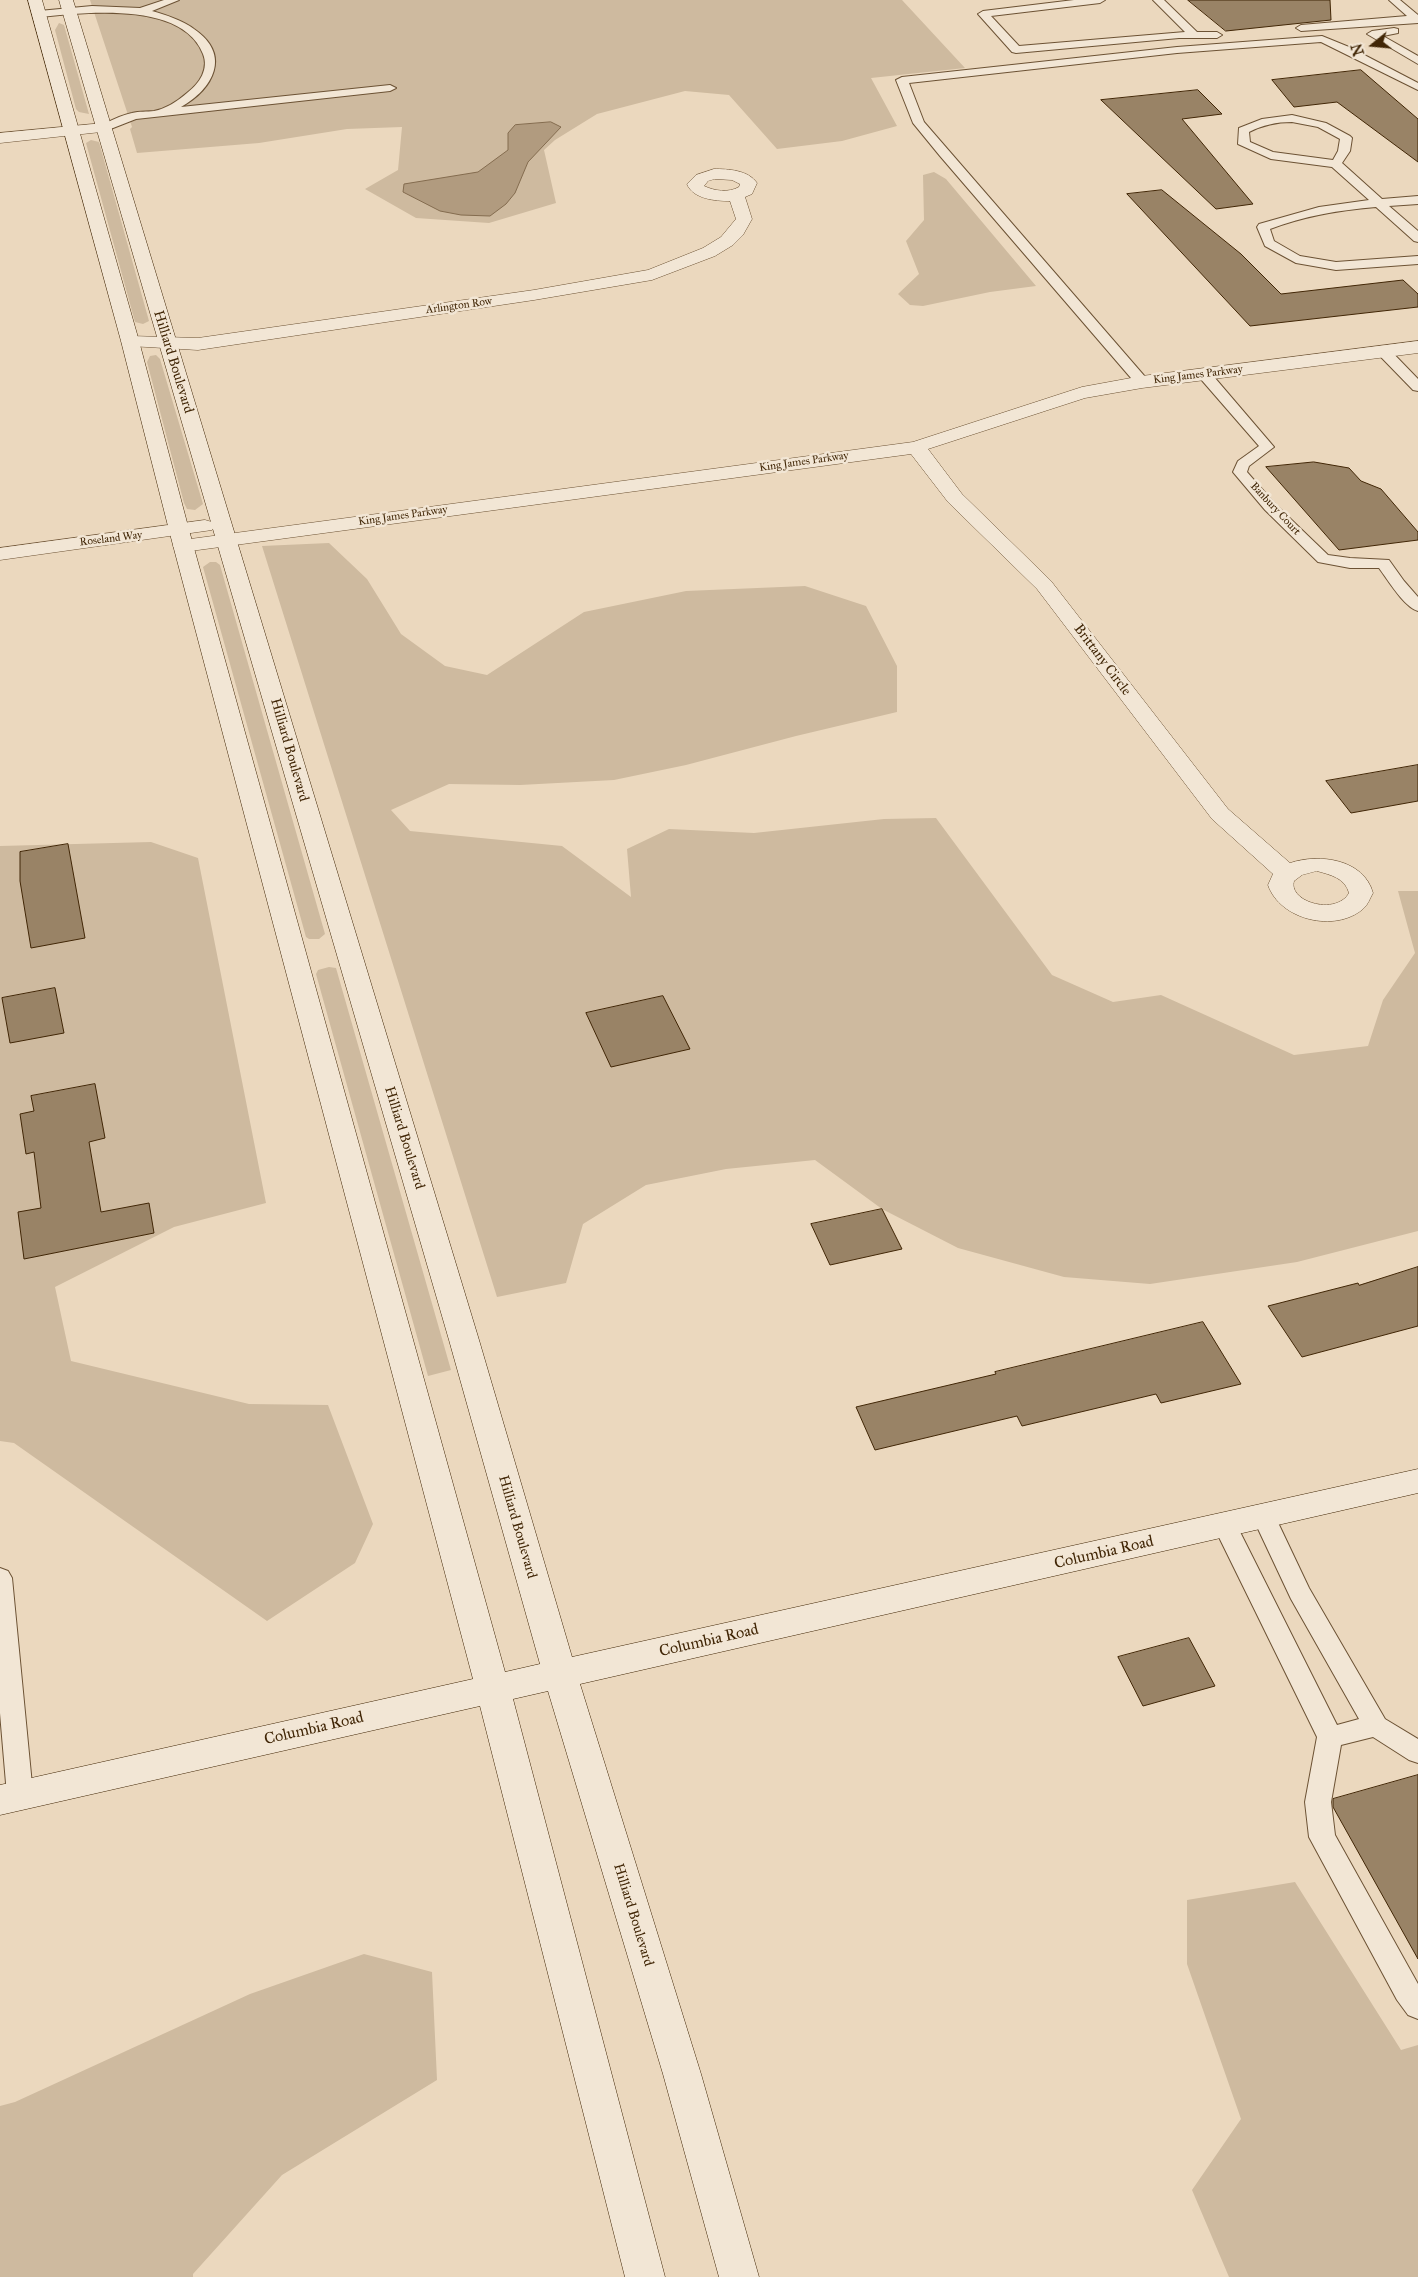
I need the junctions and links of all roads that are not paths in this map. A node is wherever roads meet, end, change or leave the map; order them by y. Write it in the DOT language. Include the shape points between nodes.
graph roads {
  1 [pos="174,0"];
  2 [pos="1100,0"];
  3 [pos="1158,0"];
  4 [pos="1394,0"];
  5 [pos="68,5"];
  6 [pos="37,7"];
  7 [pos="141,11"];
  8 [pos="1415,21"];
  9 [pos="1287,29"];
  10 [pos="1230,34"];
  11 [pos="1194,35"];
  12 [pos="1418,62"];
  13 [pos="1418,87"];
  14 [pos="390,88"];
  15 [pos="160,113"];
  16 [pos="104,128"];
  17 [pos="72,130"];
  18 [pos="0,138"];
  19 [pos="1336,164"];
  20 [pos="736,194"];
  21 [pos="1418,200"];
  22 [pos="1378,202"];
  23 [pos="1418,238"];
  24 [pos="1418,260"];
  25 [pos="130,341"];
  26 [pos="168,342"];
  27 [pos="1418,346"];
  28 [pos="1382,351"];
  29 [pos="1204,374"];
  30 [pos="1142,382"];
  31 [pos="1418,387"];
  32 [pos="916,447"];
  33 [pos="224,532"];
  34 [pos="181,538"];
  35 [pos="0,554"];
  36 [pos="1418,606"];
  37 [pos="1286,873"];
  38 [pos="1418,1481"];
  39 [pos="1264,1516"];
  40 [pos="1225,1526"];
  41 [pos="0,1578"];
  42 [pos="560,1675"];
  43 [pos="493,1689"];
  44 [pos="1376,1726"];
  45 [pos="1330,1737"];
  46 [pos="1418,1752"];
  47 [pos="10,1798"];
  48 [pos="1418,2006"];
  49 [pos="646,2277"];
  50 [pos="739,2277"];
  1 -- 7 [label="lane"];
  2 -- 11 [label="lane" via="983,14 1016,50"];
  3 -- 11 [label="lane"];
  4 -- 8 [label="lane"];
  5 -- 6 [label="lane"];
  5 -- 7 [label="lane"];
  5 -- 16 [label="main road, Hilliard Boulevard"];
  6 -- 17 [label="main road"];
  7 -- 15 [label="lane" via="188,28 201,40 211,62 210,73 196,92"];
  8 -- 9 [label="lane"];
  8 -- 12 [label="lane" via="1372,34"];
  10 -- 11 [label="lane"];
  13 -- 30 [label="lane" via="1322,39 1177,50 902,80 919,123"];
  14 -- 15 [label="lane"];
  15 -- 16 [label="lane" via="133,116"];
  16 -- 17 [label="main road"];
  16 -- 26 [label="main road, Hilliard Boulevard"];
  17 -- 18 [label="main road"];
  17 -- 25 [label="main road"];
  19 -- 19 [label="lane" via="1344,151 1346,138 1322,125 1295,118 1257,122 1243,130 1244,144 1271,155"];
  19 -- 22 [label="lane"];
  20 -- 26 [label="main road, Arlington Row" via="744,219 727,241 709,252 652,275 198,344"];
  21 -- 22 [label="lane"];
  22 -- 23 [label="lane"];
  22 -- 24 [label="lane" via="1290,217 1263,227 1269,243 1296,259 1336,266"];
  25 -- 26 [label="main road, Arlington Row"];
  25 -- 34 [label="main road"];
  26 -- 33 [label="main road, Hilliard Boulevard"];
  27 -- 28 [label="main road, King James Parkway"];
  28 -- 29 [label="main road, King James Parkway"];
  28 -- 31 [label="lane"];
  29 -- 30 [label="main road, King James Parkway"];
  29 -- 36 [label="lane, Banbury Court" via="1267,447 1243,464 1240,472 1270,507 1323,559 1384,563"];
  30 -- 32 [label="main road, King James Parkway" via="1082,393"];
  32 -- 33 [label="main road, King James Parkway"];
  32 -- 37 [label="main road, Brittany Circle" via="954,498 1044,585 1220,814"];
  33 -- 34 [label="main road, Roseland Way"];
  33 -- 42 [label="main road, Hilliard Boulevard"];
  34 -- 35 [label="main road, Roseland Way"];
  34 -- 43 [label="main road"];
  38 -- 39 [label="main road, Columbia Road"];
  39 -- 40 [label="main road, Columbia Road"];
  39 -- 44 [label="lane" via="1299,1592"];
  40 -- 42 [label="main road, Columbia Road"];
  40 -- 45 [label="lane"];
  41 -- 47 [label="lane"];
  42 -- 43 [label="main road, Columbia Road"];
  42 -- 50 [label="main road, Hilliard Boulevard" via="682,2074"];
  43 -- 47 [label="main road, Columbia Road"];
  43 -- 49 [label="main road"];
  44 -- 45 [label="lane"];
  44 -- 46 [label="lane"];
  45 -- 48 [label="lane" via="1318,1802 1322,1837"];
}
